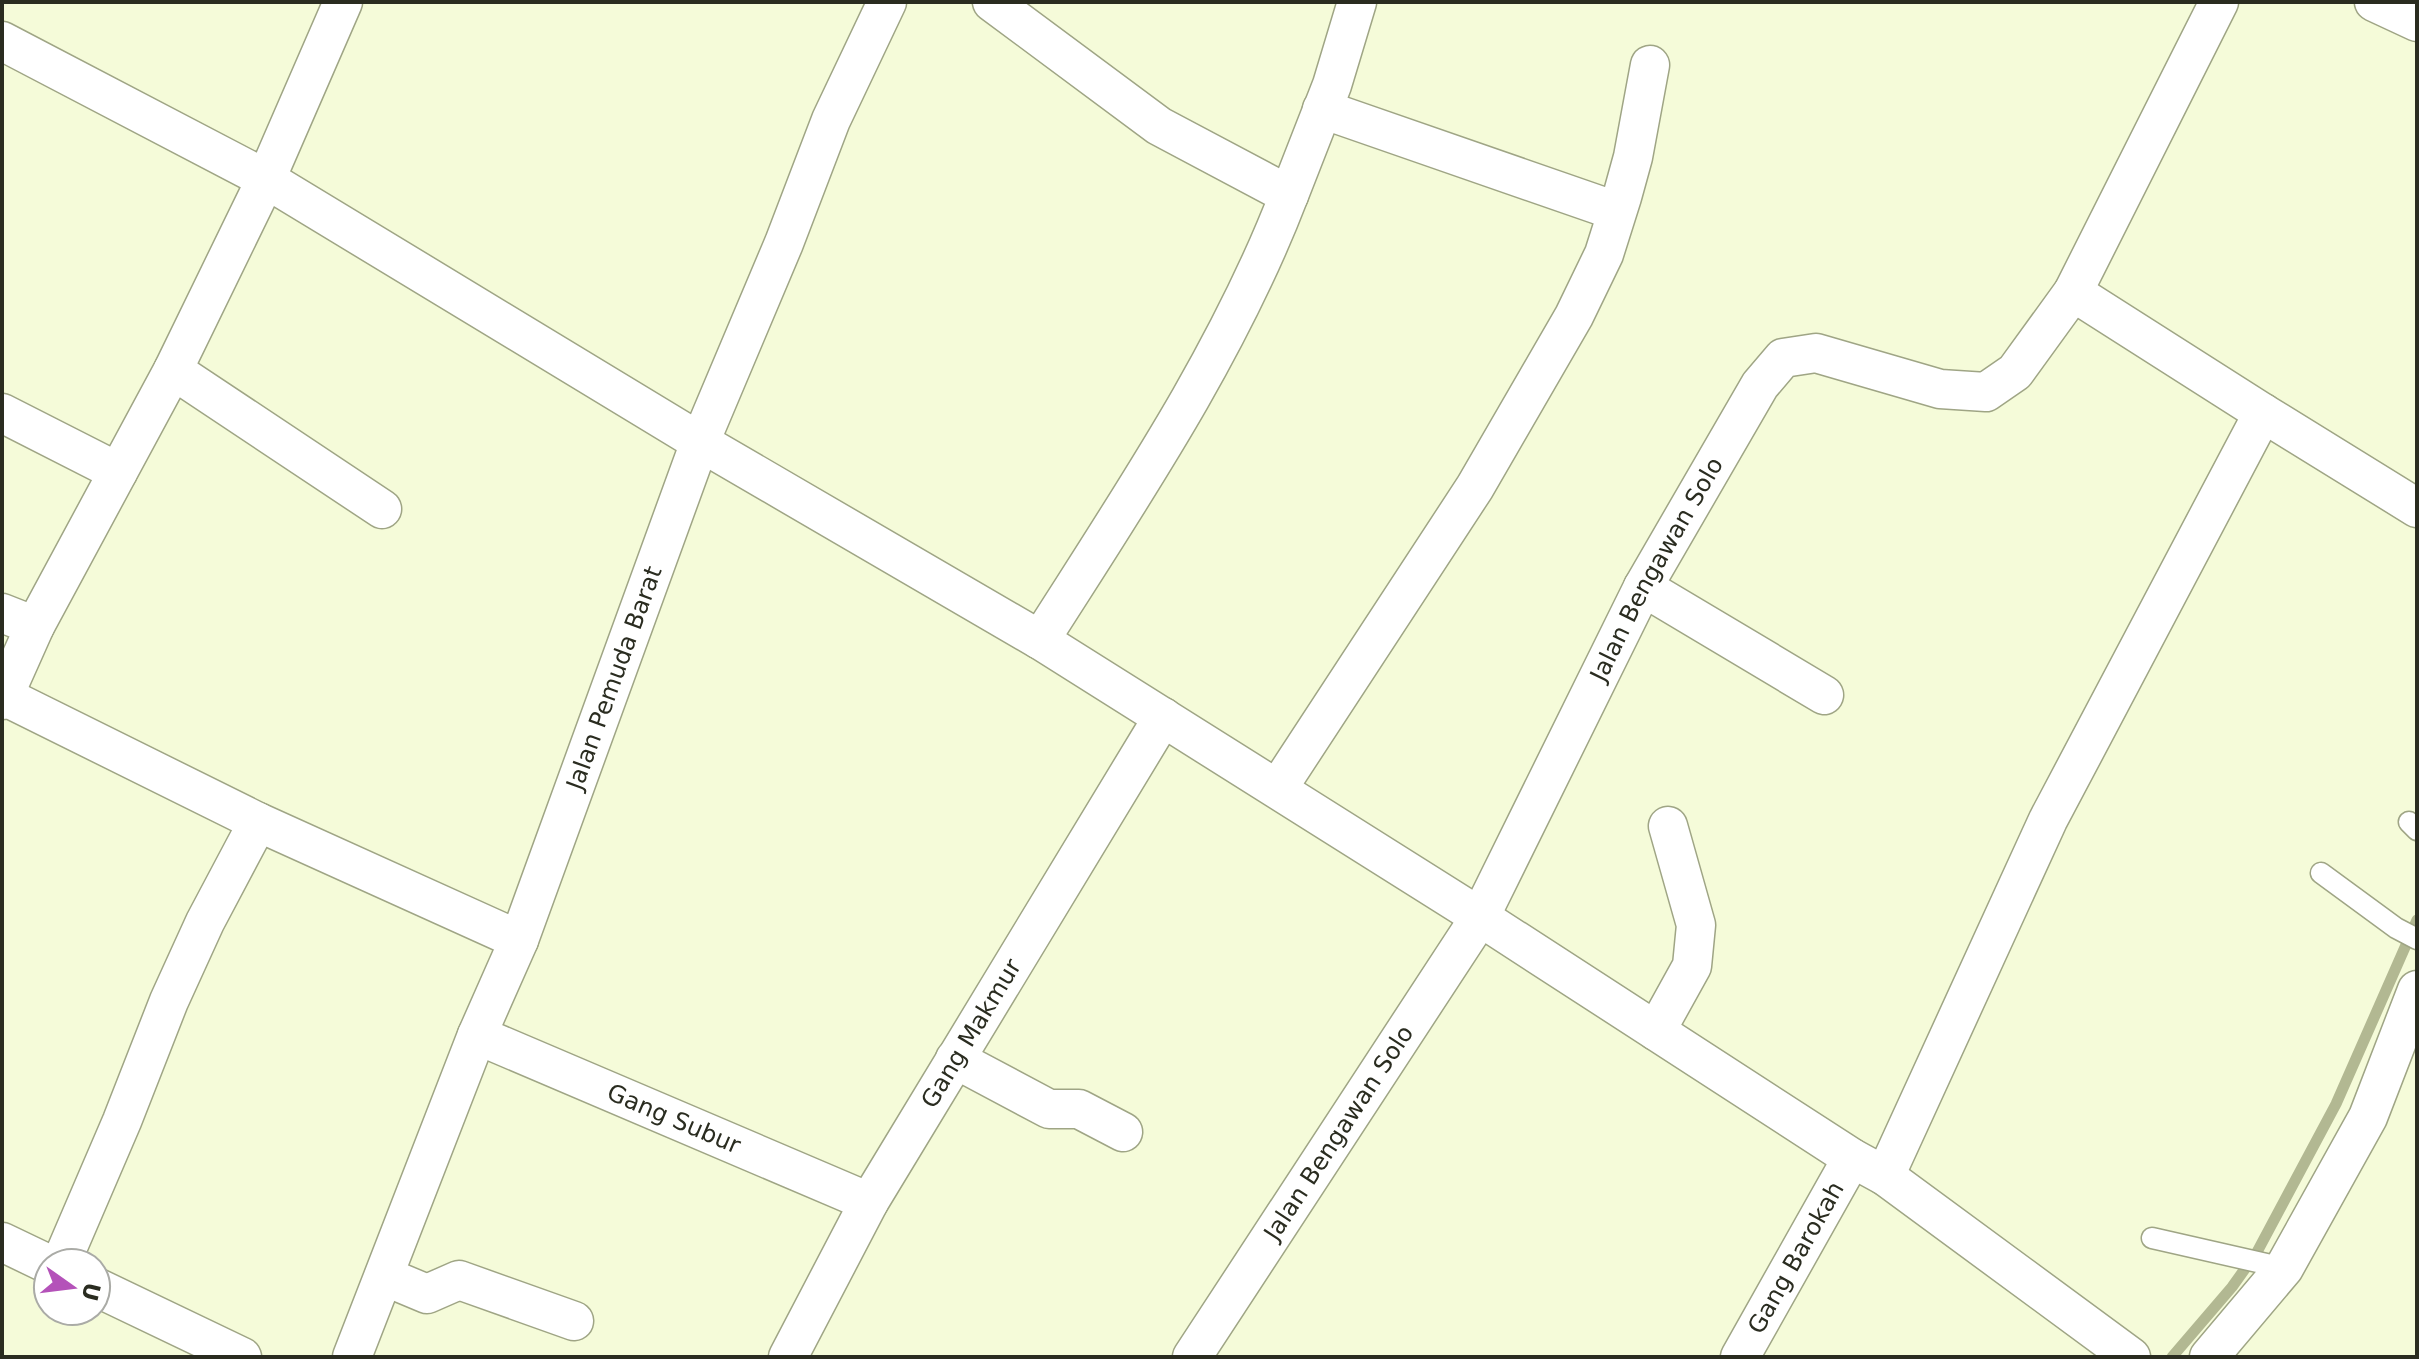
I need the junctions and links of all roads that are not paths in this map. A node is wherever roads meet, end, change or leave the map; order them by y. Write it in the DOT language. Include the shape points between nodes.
graph roads {
  1 [pos="343,2"];
  2 [pos="887,2"];
  3 [pos="992,2"];
  4 [pos="1357,2"];
  5 [pos="2219,2"];
  6 [pos="2374,2"];
  7 [pos="2417,22"];
  8 [pos="2,41"];
  9 [pos="1650,65"];
  10 [pos="1322,109"];
  11 [pos="266,179"];
  12 [pos="1289,195"];
  13 [pos="1616,211"];
  14 [pos="2073,292"];
  15 [pos="173,370"];
  16 [pos="2,413"];
  17 [pos="2263,413"];
  18 [pos="700,442"];
  19 [pos="118,472"];
  20 [pos="2417,508"];
  21 [pos="382,509"];
  22 [pos="1643,587"];
  23 [pos="18,619"];
  24 [pos="1040,640"];
  25 [pos="1824,695"];
  26 [pos="3,698"];
  27 [pos="1163,717"];
  28 [pos="1278,788"];
  29 [pos="258,822"];
  30 [pos="1668,826"];
  31 [pos="2321,873"];
  32 [pos="1480,917"];
  33 [pos="2417,939"];
  34 [pos="519,940"];
  35 [pos="2417,990"];
  36 [pos="1656,1031"];
  37 [pos="477,1035"];
  38 [pos="955,1059"];
  39 [pos="1123,1132"];
  40 [pos="1852,1158"];
  41 [pos="1885,1176"];
  42 [pos="869,1202"];
  43 [pos="2152,1238"];
  44 [pos="2,1242"];
  45 [pos="68,1247"];
  46 [pos="32,1256"];
  47 [pos="2278,1266"];
  48 [pos="384,1276"];
  49 [pos="112,1295"];
  50 [pos="574,1321"];
  51 [pos="242,1357"];
  52 [pos="352,1357"];
  53 [pos="788,1357"];
  54 [pos="1192,1357"];
  55 [pos="1740,1357"];
  56 [pos="2131,1357"];
  57 [pos="2209,1357"];
  1 -- 11 [label="street"];
  2 -- 18 [label="street, Jalan Pemuda Barat" via="831,120"];
  3 -- 12 [label="street" via="1159,126"];
  4 -- 10 [label="street"];
  5 -- 14 [label="street, Jalan Bengawan Solo"];
  6 -- 7 [label="street"];
  8 -- 11 [label="street"];
  9 -- 13 [label="street" via="1633,157"];
  10 -- 12 [label="street"];
  10 -- 13 [label="street"];
  11 -- 15 [label="street"];
  11 -- 18 [label="street"];
  12 -- 24 [label="street" via="1258,271 1194,391"];
  13 -- 28 [label="street" via="1604,254 1574,316 1483,474"];
  14 -- 17 [label="street"];
  14 -- 22 [label="street, Jalan Bengawan Solo" via="2015,372 1986,392 1940,389 1816,353 1783,358 1760,385"];
  15 -- 19 [label="street"];
  15 -- 21 [label="street"];
  16 -- 19 [label="street"];
  17 -- 20 [label="street"];
  17 -- 41 [label="street" via="2048,820"];
  18 -- 24 [label="street"];
  18 -- 34 [label="street, Jalan Pemuda Barat"];
  19 -- 23 [label="street"];
  22 -- 25 [label="street"];
  22 -- 32 [label="street, Jalan Bengawan Solo"];
  23 -- 26 [label="street"];
  24 -- 27 [label="street"];
  26 -- 29 [label="street"];
  27 -- 28 [label="street"];
  27 -- 38 [label="street, Gang Makmur"];
  28 -- 32 [label="street"];
  29 -- 34 [label="street"];
  29 -- 45 [label="street" via="169,1001"];
  30 -- 36 [label="street" via="1696,925 1692,966"];
  31 -- 33 [label="lane"];
  32 -- 36 [label="street"];
  32 -- 54 [label="street, Jalan Bengawan Solo"];
  34 -- 37 [label="street, Jalan Pemuda Barat"];
  35 -- 47 [label="street" via="2368,1117"];
  36 -- 40 [label="street"];
  37 -- 42 [label="street, Gang Subur"];
  37 -- 48 [label="street, Jalan Pemuda Barat"];
  38 -- 39 [label="street" via="1049,1109 1079,1109"];
  38 -- 42 [label="street, Gang Makmur"];
  40 -- 41 [label="street"];
  40 -- 55 [label="street, Gang Barokah"];
  41 -- 56 [label="street"];
  42 -- 53 [label="street, Gang Makmur"];
  43 -- 47 [label="lane"];
  44 -- 46 [label="street"];
  47 -- 57 [label="street"];
  48 -- 50 [label="street" via="427,1294 459,1280"];
  48 -- 52 [label="street, Jalan Pemuda Barat"];
  49 -- 51 [label="street"];
}
